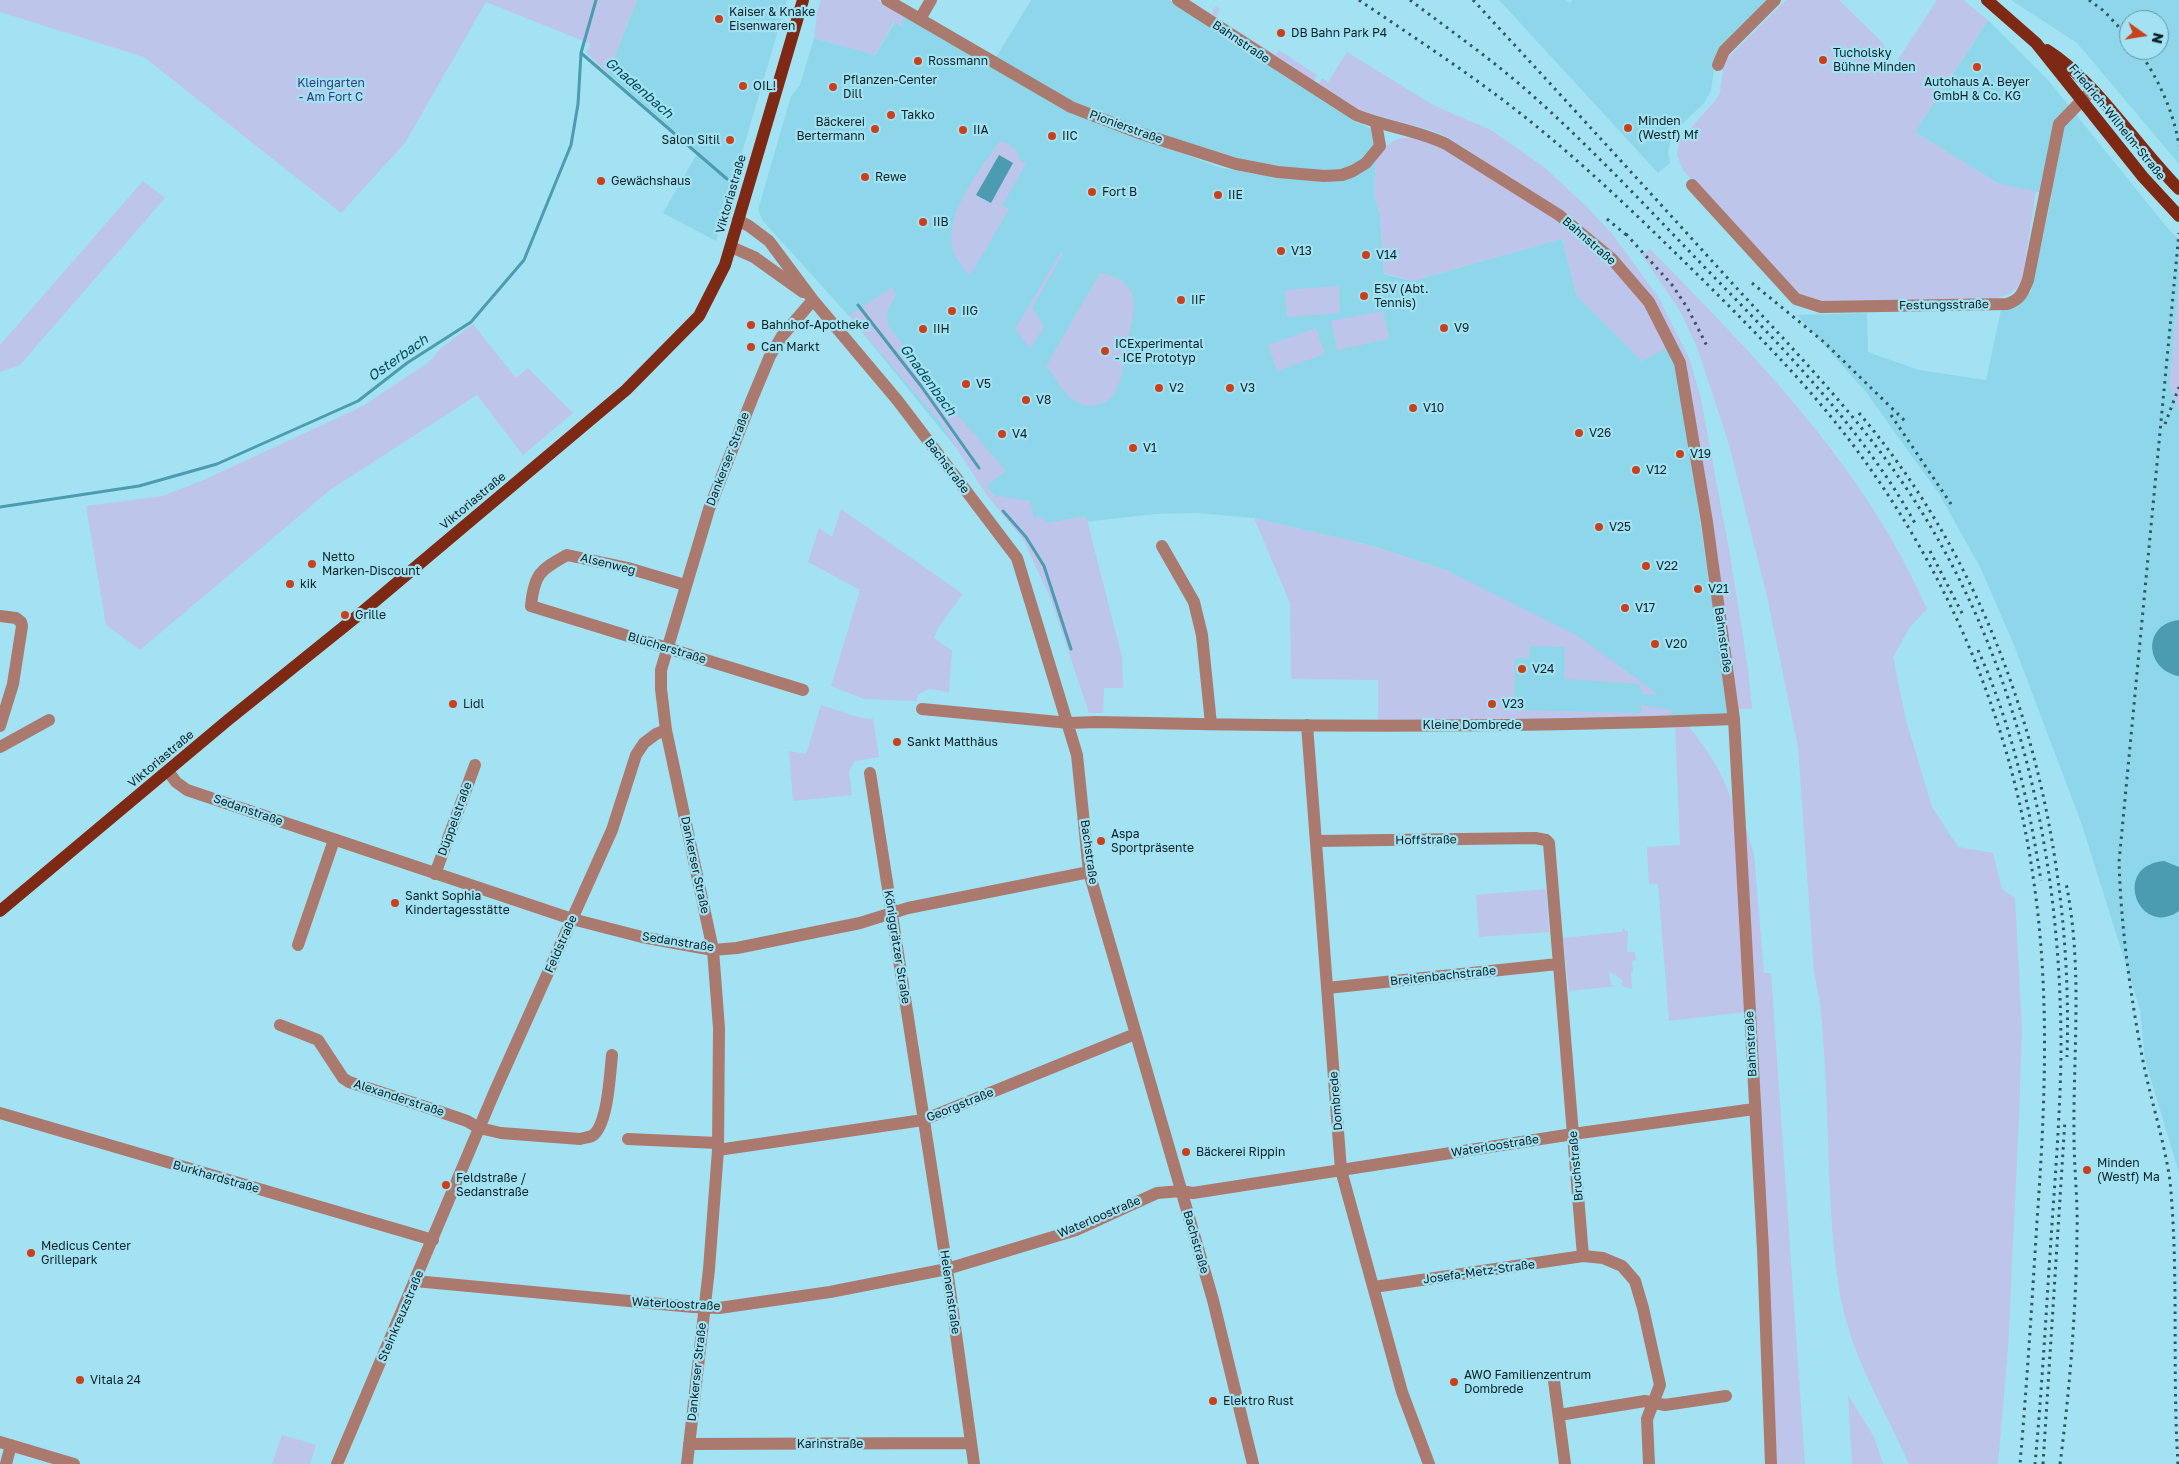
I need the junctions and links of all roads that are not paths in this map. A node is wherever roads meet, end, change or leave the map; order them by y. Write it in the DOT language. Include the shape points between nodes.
graph roads {
  1 [pos="804,0"];
  2 [pos="887,0"];
  3 [pos="931,0"];
  4 [pos="1178,0"];
  5 [pos="1775,0"];
  6 [pos="1987,0"];
  7 [pos="920,19"];
  8 [pos="2036,43"];
  9 [pos="1718,65"];
  10 [pos="2092,90"];
  11 [pos="2081,100"];
  12 [pos="1376,123"];
  13 [pos="1403,129"];
  14 [pos="1380,146"];
  15 [pos="2156,166"];
  16 [pos="2143,177"];
  17 [pos="1692,185"];
  18 [pos="2179,189"];
  19 [pos="2179,216"];
  20 [pos="738,220"];
  21 [pos="731,247"];
  22 [pos="813,300"];
  23 [pos="1162,546"];
  24 [pos="685,585"];
  25 [pos="531,606"];
  26 [pos="0,616"];
  27 [pos="667,648"];
  28 [pos="803,690"];
  29 [pos="922,709"];
  30 [pos="49,720"];
  31 [pos="1734,720"];
  32 [pos="1069,724"];
  33 [pos="1211,724"];
  34 [pos="1307,725"];
  35 [pos="0,726"];
  36 [pos="666,730"];
  37 [pos="0,747"];
  38 [pos="475,765"];
  39 [pos="168,771"];
  40 [pos="870,773"];
  41 [pos="1535,838"];
  42 [pos="334,840"];
  43 [pos="1316,841"];
  44 [pos="1089,872"];
  45 [pos="436,874"];
  46 [pos="0,911"];
  47 [pos="892,912"];
  48 [pos="572,919"];
  49 [pos="298,945"];
  50 [pos="713,950"];
  51 [pos="1558,964"];
  52 [pos="1327,988"];
  53 [pos="280,1025"];
  54 [pos="1135,1034"];
  55 [pos="612,1055"];
  56 [pos="1754,1109"];
  57 [pos="0,1113"];
  58 [pos="923,1120"];
  59 [pos="479,1128"];
  60 [pos="1573,1134"];
  61 [pos="628,1139"];
  62 [pos="718,1147"];
  63 [pos="463,1167"];
  64 [pos="1341,1170"];
  65 [pos="1181,1191"];
  66 [pos="433,1240"];
  67 [pos="1584,1256"];
  68 [pos="947,1270"];
  69 [pos="415,1281"];
  70 [pos="1374,1287"];
  71 [pos="705,1308"];
  72 [pos="1554,1381"];
  73 [pos="1726,1396"];
  74 [pos="1653,1403"];
  75 [pos="1559,1415"];
  76 [pos="5,1444"];
  77 [pos="689,1444"];
  78 [pos="970,1444"];
  79 [pos="6,1464"];
  80 [pos="74,1464"];
  81 [pos="337,1464"];
  82 [pos="687,1464"];
  83 [pos="974,1464"];
  84 [pos="1253,1464"];
  85 [pos="1429,1464"];
  86 [pos="1565,1464"];
  87 [pos="1649,1464"];
  88 [pos="1771,1464"];
  1 -- 20 [label="main road, Viktoriastraße"];
  2 -- 7 [label="street, Pionierstraße"];
  3 -- 7 [label="street"];
  4 -- 12 [label="street, Bahnstraße" via="1329,100 1356,116"];
  5 -- 9 [label="street" via="1724,51"];
  6 -- 8 [label="main road, Friedrich-Wilhelm-Straße"];
  7 -- 14 [label="street, Pionierstraße" via="1071,106 1132,131 1236,164 1278,172 1342,175 1366,162"];
  8 -- 10 [label="main road, Friedrich-Wilhelm-Straße"];
  8 -- 11 [label="main road, Friedrich-Wilhelm-Straße"];
  10 -- 11 [label="street, Festungsstraße"];
  10 -- 15 [label="main road, Friedrich-Wilhelm-Straße"];
  11 -- 16 [label="main road, Friedrich-Wilhelm-Straße"];
  11 -- 17 [label="street, Festungsstraße" via="2059,124 2023,295 2006,304 1821,307 1796,299"];
  12 -- 13 [label="street, Bahnstraße"];
  12 -- 14 [label="street"];
  13 -- 14 [label="street, Pionierstraße"];
  13 -- 31 [label="street, Bahnstraße" via="1446,144 1559,215 1611,258 1649,302 1680,363 1707,522"];
  15 -- 16 [label="main road"];
  15 -- 18 [label="main road, Friedrich-Wilhelm-Straße"];
  16 -- 19 [label="main road, Friedrich-Wilhelm-Straße"];
  20 -- 21 [label="main road, Viktoriastraße"];
  20 -- 22 [label="street, Bachstraße" via="769,241"];
  21 -- 22 [label="street, Bachstraße" via="754,257"];
  21 -- 39 [label="main road, Viktoriastraße" via="720,278 699,316 626,390"];
  22 -- 24 [label="street, Dankerser Straße" via="782,336 770,356 709,509"];
  22 -- 32 [label="street, Bachstraße" via="898,402 1017,558"];
  23 -- 33 [label="street" via="1194,602 1202,635"];
  24 -- 25 [label="street, Alsenweg" via="567,554 546,566 533,584"];
  24 -- 27 [label="street, Dankerser Straße"];
  25 -- 27 [label="street, Blücherstraße"];
  26 -- 35 [label="street" via="16,618 22,626 13,684"];
  27 -- 28 [label="street, Blücherstraße"];
  27 -- 36 [label="street, Dankerser Straße" via="661,670"];
  29 -- 32 [label="street"];
  30 -- 37 [label="street"];
  31 -- 34 [label="street, Kleine Dombrede" via="1606,724"];
  31 -- 56 [label="street, Bahnstraße"];
  32 -- 33 [label="street, Kleine Dombrede"];
  32 -- 44 [label="street, Bachstraße" via="1077,756"];
  33 -- 34 [label="street, Kleine Dombrede"];
  34 -- 43 [label="street, Dombrede"];
  36 -- 48 [label="street, Feldstraße" via="644,743 636,755 621,807"];
  36 -- 50 [label="street, Dankerser Straße"];
  38 -- 45 [label="street, Düppelstraße"];
  39 -- 42 [label="street, Sedanstraße" via="187,790"];
  39 -- 46 [label="main road, Viktoriastraße"];
  40 -- 47 [label="street, Königgrätzer Straße"];
  41 -- 43 [label="street, Hoffstraße"];
  41 -- 51 [label="street, Bruchstraße" via="1546,840 1551,849"];
  42 -- 45 [label="street, Sedanstraße"];
  42 -- 49 [label="street"];
  43 -- 52 [label="street, Dombrede"];
  44 -- 47 [label="street, Sedanstraße"];
  44 -- 54 [label="street, Bachstraße"];
  45 -- 48 [label="street, Sedanstraße"];
  47 -- 50 [label="street, Sedanstraße" via="860,923"];
  47 -- 58 [label="street, Königgrätzer Straße"];
  48 -- 50 [label="street, Sedanstraße" via="642,937"];
  48 -- 59 [label="street, Feldstraße"];
  50 -- 62 [label="street, Dankerser Straße" via="719,1028"];
  51 -- 52 [label="street, Breitenbachstraße"];
  51 -- 60 [label="street, Bruchstraße"];
  52 -- 64 [label="street, Dombrede"];
  53 -- 59 [label="street, Alexanderstraße" via="318,1040 349,1082 467,1121"];
  54 -- 58 [label="street, Georgstraße"];
  54 -- 65 [label="street, Bachstraße"];
  55 -- 59 [label="street, Alexanderstraße" via="603,1118 600,1128 592,1136 501,1133"];
  56 -- 60 [label="street, Waterloostraße"];
  56 -- 88 [label="street, Bahnstraße" via="1764,1259"];
  57 -- 66 [label="street, Burkhardstraße"];
  58 -- 62 [label="street, Georgstraße"];
  58 -- 68 [label="street, Helenenstraße"];
  59 -- 63 [label="street, Feldstraße"];
  60 -- 64 [label="street, Waterloostraße"];
  60 -- 67 [label="street, Bruchstraße"];
  61 -- 62 [label="street, Georgstraße"];
  62 -- 71 [label="street, Dankerser Straße"];
  63 -- 66 [label="street, Steinkreuzstraße"];
  64 -- 65 [label="street, Waterloostraße" via="1193,1193"];
  64 -- 70 [label="street, Dombrede"];
  65 -- 68 [label="street, Waterloostraße" via="1156,1193 1076,1230"];
  65 -- 84 [label="street, Bachstraße" via="1213,1300"];
  66 -- 69 [label="street, Steinkreuzstraße"];
  67 -- 70 [label="street, Josefa-Metz-Straße"];
  67 -- 74 [label="street" via="1603,1258 1622,1266 1635,1281 1652,1339 1660,1385"];
  68 -- 71 [label="street, Waterloostraße" via="830,1292"];
  68 -- 78 [label="street, Helenenstraße"];
  69 -- 71 [label="street, Waterloostraße"];
  69 -- 81 [label="street, Steinkreuzstraße"];
  70 -- 85 [label="street, Dombrede" via="1402,1392"];
  71 -- 77 [label="street, Dankerser Straße"];
  72 -- 75 [label="street"];
  73 -- 74 [label="street" via="1665,1405"];
  74 -- 75 [label="street" via="1645,1401"];
  74 -- 87 [label="street" via="1647,1419"];
  75 -- 86 [label="street"];
  76 -- 79 [label="street"];
  76 -- 80 [label="street"];
  77 -- 78 [label="street, Karinstraße"];
  77 -- 82 [label="street, Dankerser Straße"];
  78 -- 83 [label="street, Helenenstraße"];
}
